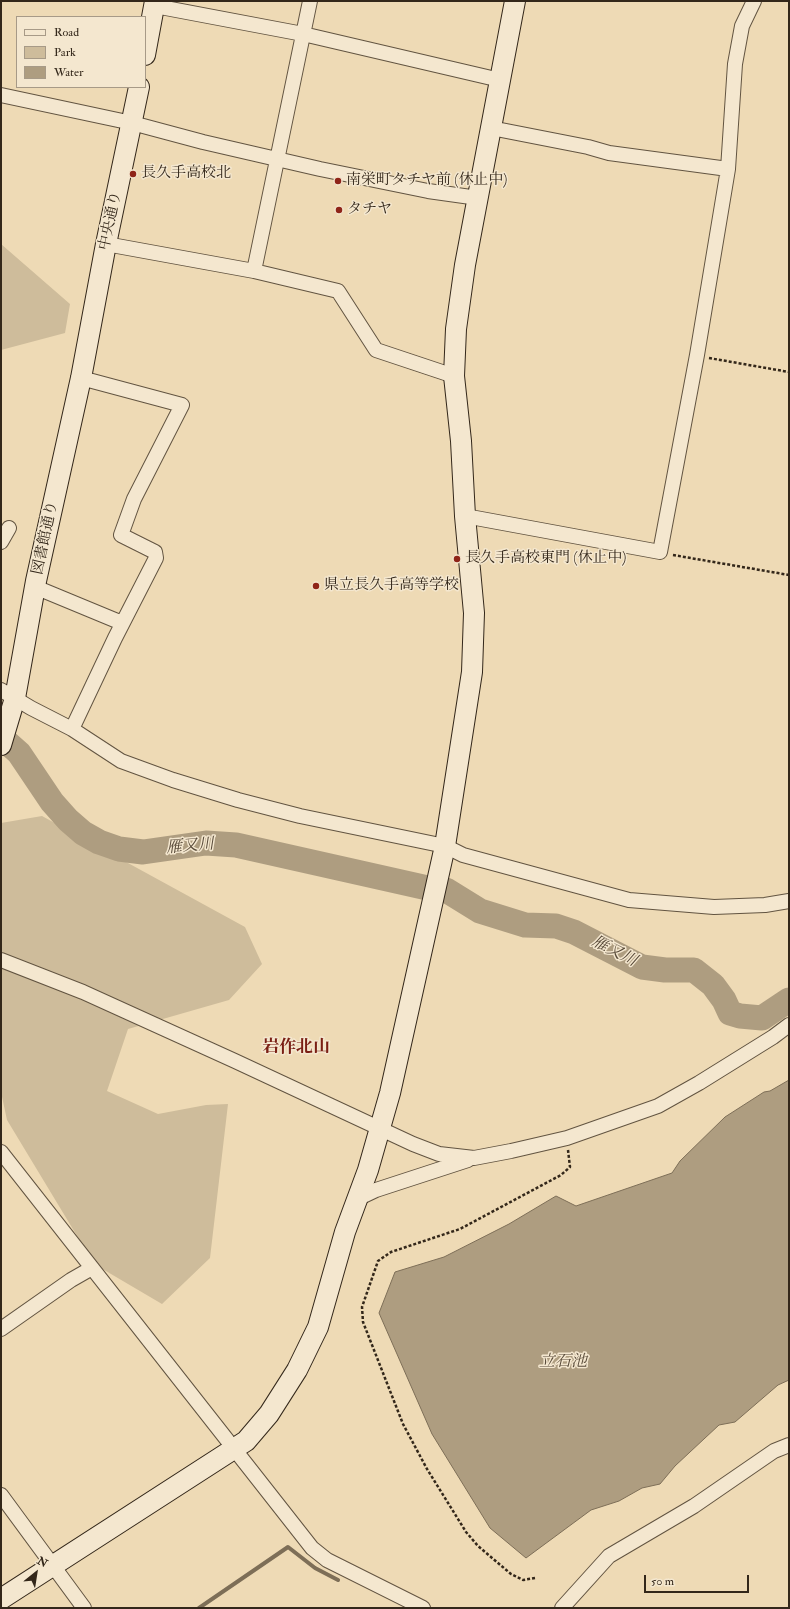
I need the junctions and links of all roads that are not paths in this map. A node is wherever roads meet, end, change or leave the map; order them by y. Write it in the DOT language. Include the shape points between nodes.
graph roads {
  1 [pos="310,1"];
  2 [pos="515,1"];
  3 [pos="754,1"];
  4 [pos="155,3"];
  5 [pos="303,34"];
  6 [pos="146,50"];
  7 [pos="500,80"];
  8 [pos="139,88"];
  9 [pos="1,95"];
  10 [pos="132,123"];
  11 [pos="491,128"];
  12 [pos="277,158"];
  13 [pos="728,169"];
  14 [pos="478,198"];
  15 [pos="106,244"];
  16 [pos="254,271"];
  17 [pos="89,331"];
  18 [pos="454,376"];
  19 [pos="81,378"];
  20 [pos="465,516"];
  21 [pos="9,528"];
  22 [pos="1,542"];
  23 [pos="35,586"];
  24 [pos="122,624"];
  25 [pos="8,694"];
  26 [pos="72,729"];
  27 [pos="1,745"];
  28 [pos="445,846"];
  29 [pos="789,901"];
  30 [pos="1,960"];
  31 [pos="789,1025"];
  32 [pos="380,1130"];
  33 [pos="1,1152"];
  34 [pos="474,1158"];
  35 [pos="357,1199"];
  36 [pos="92,1268"];
  37 [pos="1,1329"];
  38 [pos="789,1445"];
  39 [pos="234,1449"];
  40 [pos="1,1495"];
  41 [pos="53,1566"];
  42 [pos="1,1599"];
  43 [pos="84,1608"];
  44 [pos="423,1608"];
  45 [pos="562,1608"];
  1 -- 5 [label="street"];
  2 -- 7 [label="street"];
  3 -- 13 [label="street" via="742,26 735,64"];
  4 -- 5 [label="street"];
  4 -- 6 [label="street"];
  5 -- 7 [label="street"];
  5 -- 12 [label="street"];
  7 -- 11 [label="street"];
  8 -- 10 [label="street, 中央通り"];
  9 -- 10 [label="street"];
  10 -- 12 [label="street"];
  10 -- 15 [label="street, 中央通り"];
  11 -- 13 [label="street" via="609,153"];
  11 -- 14 [label="street"];
  12 -- 14 [label="street" via="428,191"];
  12 -- 16 [label="street"];
  13 -- 20 [label="street" via="697,356 660,552"];
  14 -- 18 [label="street" via="456,329"];
  15 -- 16 [label="street"];
  15 -- 17 [label="street, 中央通り"];
  16 -- 18 [label="street" via="338,291 376,350"];
  17 -- 19 [label="street, 図書館通り"];
  18 -- 20 [label="street"];
  19 -- 23 [label="street, 図書館通り"];
  19 -- 24 [label="street" via="182,405 134,499 121,535 155,552 156,558"];
  20 -- 28 [label="street" via="474,613 472,672"];
  21 -- 22 [label="street"];
  23 -- 24 [label="street"];
  23 -- 25 [label="street, 図書館通り"];
  24 -- 26 [label="street"];
  25 -- 26 [label="street"];
  25 -- 27 [label="street, 図書館通り" via="7,723"];
  26 -- 28 [label="street" via="121,761 172,780 300,816"];
  28 -- 29 [label="street" via="463,855 629,900 714,907 765,905"];
  28 -- 32 [label="street" via="409,1014"];
  30 -- 32 [label="street" via="83,992"];
  31 -- 34 [label="street" via="700,1083 658,1106 567,1138"];
  32 -- 34 [label="street" via="439,1154"];
  32 -- 35 [label="street"];
  33 -- 36 [label="street"];
  34 -- 35 [label="street" via="376,1190"];
  35 -- 39 [label="street" via="318,1327 297,1370 269,1414 246,1441"];
  36 -- 37 [label="street"];
  36 -- 39 [label="street"];
  38 -- 45 [label="street" via="774,1451 694,1506 609,1556"];
  39 -- 41 [label="street"];
  39 -- 44 [label="street" via="312,1548 327,1560"];
  40 -- 41 [label="street"];
  41 -- 42 [label="street"];
  41 -- 43 [label="street"];
}
